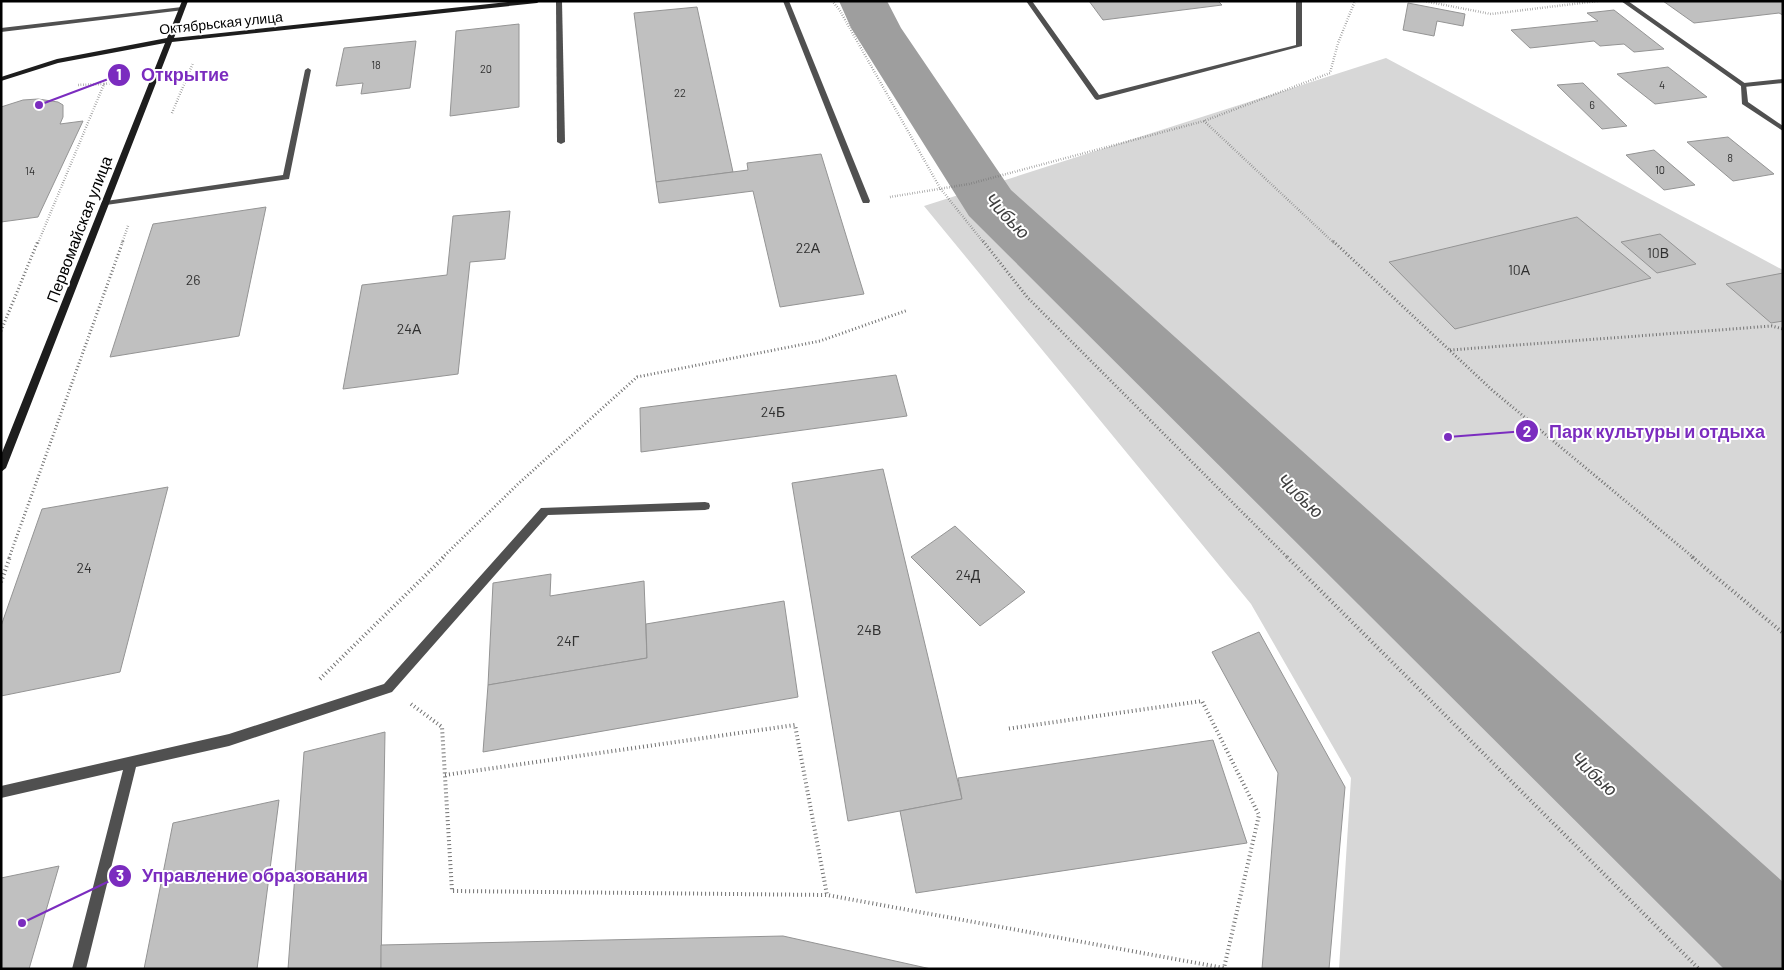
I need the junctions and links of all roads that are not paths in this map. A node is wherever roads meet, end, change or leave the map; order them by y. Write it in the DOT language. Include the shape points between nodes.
graph roads {
  1 [pos="185,1"];
  2 [pos="535,1"];
  3 [pos="559,1"];
  4 [pos="786,1"];
  5 [pos="1029,1"];
  6 [pos="1299,1"];
  7 [pos="1624,1"];
  8 [pos="182,9"];
  9 [pos="1,30"];
  10 [pos="169,40"];
  11 [pos="308,70"];
  12 [pos="1,79"];
  13 [pos="1783,81"];
  14 [pos="1744,85"];
  15 [pos="1783,129"];
  16 [pos="561,142"];
  17 [pos="866,201"];
  18 [pos="106,203"];
  19 [pos="4,455"];
  20 [pos="1,468"];
  21 [pos="705,506"];
  22 [pos="131,762"];
  23 [pos="1,792"];
  24 [pos="79,969"];
  1 -- 8 [label="main road, Первомайская улица"];
  2 -- 10 [label="main road, Октябрьская улица"];
  3 -- 16 [label="street"];
  4 -- 17 [label="street"];
  5 -- 6 [label="street" via="1097,98 1299,46"];
  7 -- 14 [label="street"];
  8 -- 9 [label="street"];
  8 -- 10 [label="main road, Первомайская улица"];
  10 -- 12 [label="main road, Октябрьская улица" via="57,61"];
  10 -- 18 [label="main road, Первомайская улица"];
  11 -- 18 [label="street" via="286,177"];
  13 -- 14 [label="street"];
  14 -- 15 [label="street" via="1744,103"];
  18 -- 19 [label="main road, Первомайская улица"];
  19 -- 20 [label="main road, Первомайская улица"];
  21 -- 22 [label="street" via="545,511 388,688 229,740"];
  22 -- 23 [label="street"];
  22 -- 24 [label="street"];
}
